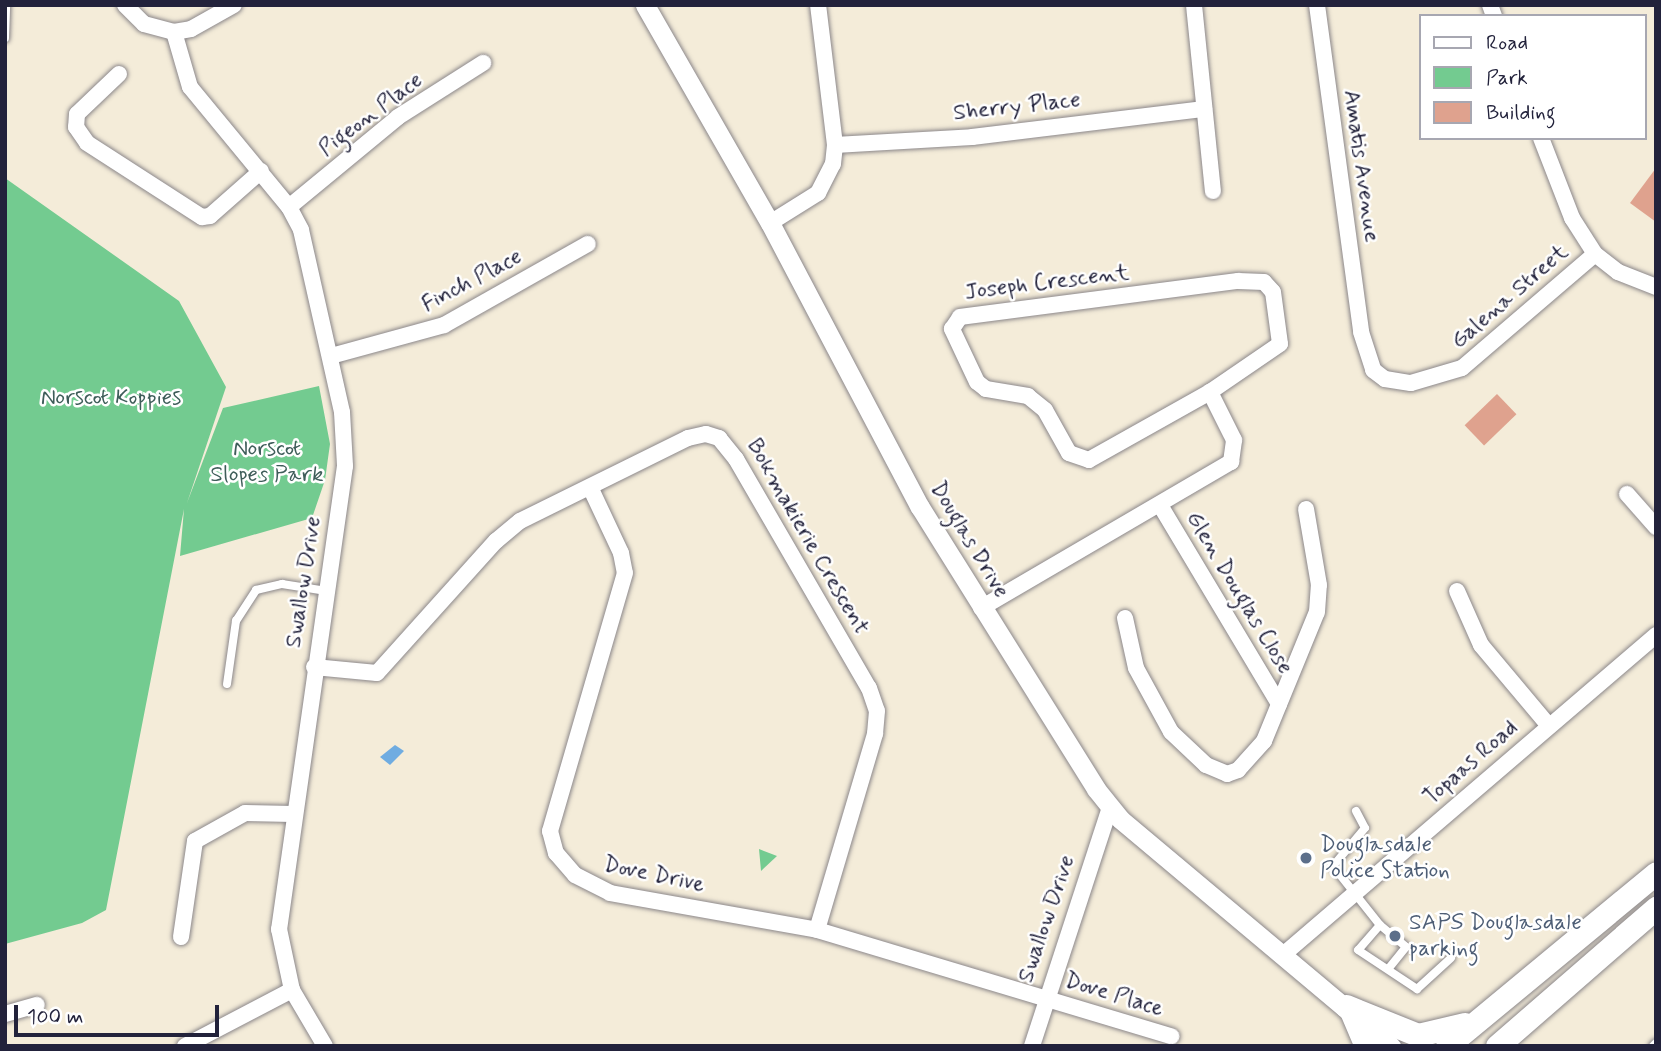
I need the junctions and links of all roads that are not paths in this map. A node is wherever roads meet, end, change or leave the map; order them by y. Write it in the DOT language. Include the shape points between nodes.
graph roads {
  1 [pos="6,5"];
  2 [pos="125,5"];
  3 [pos="234,5"];
  4 [pos="645,5"];
  5 [pos="818,5"];
  6 [pos="1194,5"];
  7 [pos="1317,5"];
  8 [pos="174,32"];
  9 [pos="5,38"];
  10 [pos="483,63"];
  11 [pos="119,74"];
  12 [pos="1204,109"];
  13 [pos="1542,140"];
  14 [pos="835,145"];
  15 [pos="261,171"];
  16 [pos="1213,191"];
  17 [pos="289,206"];
  18 [pos="770,223"];
  19 [pos="588,244"];
  20 [pos="1595,254"];
  21 [pos="1656,287"];
  22 [pos="1361,332"];
  23 [pos="331,356"];
  24 [pos="1210,391"];
  25 [pos="590,487"];
  26 [pos="1627,494"];
  27 [pos="1160,505"];
  28 [pos="1306,509"];
  29 [pos="1656,527"];
  30 [pos="326,591"];
  31 [pos="1457,591"];
  32 [pos="981,608"];
  33 [pos="1125,618"];
  34 [pos="1656,635"];
  35 [pos="314,667"];
  36 [pos="227,684"];
  37 [pos="1279,704"];
  38 [pos="1549,726"];
  39 [pos="1110,808"];
  40 [pos="1356,811"];
  41 [pos="293,814"];
  42 [pos="1656,873"];
  43 [pos="1354,893"];
  44 [pos="1656,908"];
  45 [pos="1380,926"];
  46 [pos="817,930"];
  47 [pos="180,937"];
  48 [pos="1284,954"];
  49 [pos="1451,958"];
  50 [pos="1388,969"];
  51 [pos="292,990"];
  52 [pos="1044,998"];
  53 [pos="37,1005"];
  54 [pos="1351,1011"];
  55 [pos="1489,1012"];
  56 [pos="5,1014"];
  57 [pos="1171,1036"];
  58 [pos="185,1046"];
  59 [pos="324,1046"];
  60 [pos="1032,1046"];
  61 [pos="1366,1046"];
  62 [pos="1372,1046"];
  63 [pos="1391,1046"];
  64 [pos="1447,1046"];
  65 [pos="1497,1046"];
  1 -- 9 [label="lane"];
  2 -- 8 [label="street" via="144,24"];
  3 -- 8 [label="street" via="191,29"];
  4 -- 18 [label="street, Douglas Drive"];
  5 -- 14 [label="street"];
  6 -- 12 [label="street"];
  7 -- 22 [label="street, Amatis Avenue"];
  8 -- 15 [label="street, Swallow Drive" via="190,87"];
  10 -- 17 [label="street, Pigeon Place" via="398,117"];
  11 -- 15 [label="street" via="77,114 75,124 87,143 202,217 210,216"];
  12 -- 14 [label="street, Sherry Place" via="972,137"];
  12 -- 16 [label="street"];
  13 -- 20 [label="street" via="1572,218"];
  14 -- 18 [label="street" via="830,175 818,193"];
  15 -- 17 [label="street, Swallow Drive"];
  17 -- 23 [label="street, Swallow Drive" via="311,259"];
  18 -- 32 [label="street, Douglas Drive" via="894,462"];
  19 -- 23 [label="street, Finch Place" via="444,325"];
  20 -- 21 [label="street" via="1618,272"];
  20 -- 22 [label="street, Galena Street" via="1475,359 1437,378 1411,383 1385,379 1368,364"];
  23 -- 30 [label="street, Swallow Drive" via="345,451"];
  24 -- 24 [label="street, Joseph Crescent" via="1096,457 1080,460 1061,444 1041,405 1023,394 986,389 977,382 953,334 953,324 960,317 1238,281 1264,282 1276,297 1280,344"];
  24 -- 27 [label="street" via="1234,440 1234,457"];
  25 -- 35 [label="street, Bokmakierie Crescent" via="535,512 503,534 382,670 367,674"];
  25 -- 46 [label="street, Dove Drive" via="621,552 625,573 552,822 550,836 556,853 586,883 610,894"];
  25 -- 46 [label="street, Bokmakierie Crescent" via="688,438 706,434 719,438 736,459 869,688 877,711 875,734"];
  26 -- 29 [label="street"];
  27 -- 32 [label="street"];
  27 -- 37 [label="street, Glen Douglas Close"];
  28 -- 37 [label="street, Glen Douglas Close" via="1319,605"];
  30 -- 35 [label="street, Swallow Drive"];
  30 -- 36 [label="lane" via="282,584 256,590 236,621"];
  31 -- 38 [label="street" via="1481,645"];
  32 -- 39 [label="street, Douglas Drive"];
  33 -- 37 [label="street, Glen Douglas Close" via="1129,650 1152,700 1171,732 1206,765 1227,774 1246,765 1264,741"];
  34 -- 38 [label="street, Topaas Road"];
  35 -- 41 [label="street, Swallow Drive"];
  38 -- 43 [label="street, Topaas Road"];
  39 -- 48 [label="street, Douglas Drive"];
  39 -- 52 [label="street, Swallow Drive"];
  40 -- 43 [label="lane" via="1365,828 1333,863"];
  41 -- 47 [label="street" via="245,813 195,841"];
  41 -- 51 [label="street, Swallow Drive" via="279,929"];
  42 -- 55 [label="main road"];
  43 -- 45 [label="lane"];
  43 -- 48 [label="street, Topaas Road"];
  44 -- 65 [label="main road"];
  45 -- 50 [label="lane" via="1405,947"];
  45 -- 50 [label="lane" via="1358,949"];
  46 -- 52 [label="street, Dove Drive"];
  48 -- 54 [label="street, Douglas Drive"];
  49 -- 50 [label="lane" via="1421,988 1413,988"];
  51 -- 58 [label="street"];
  51 -- 59 [label="street, Swallow Drive"];
  52 -- 57 [label="street, Dove Place"];
  52 -- 60 [label="street, Swallow Drive"];
  53 -- 56 [label="street"];
  54 -- 55 [label="main road" via="1418,1035 1444,1033"];
  54 -- 61 [label="main road"];
  54 -- 62 [label="street, Douglas Drive"];
  54 -- 63 [label="street, Douglas Drive"];
  55 -- 64 [label="main road"];
}
